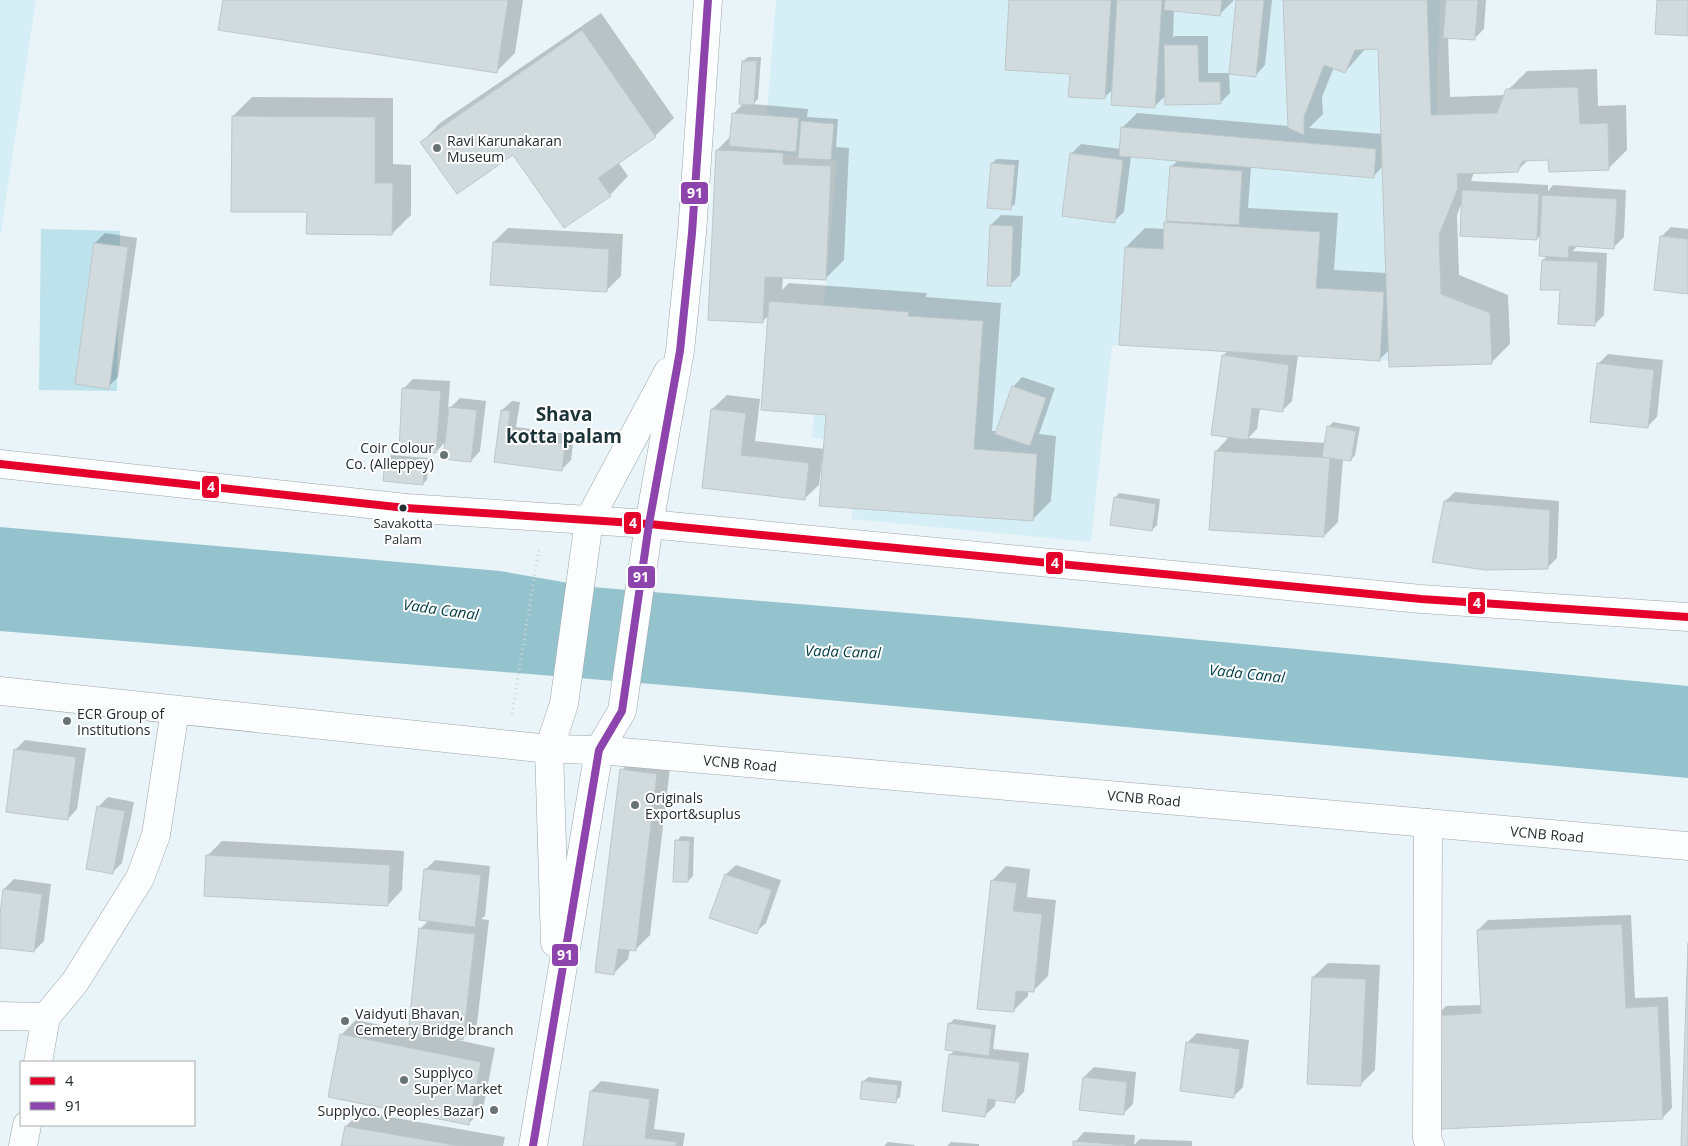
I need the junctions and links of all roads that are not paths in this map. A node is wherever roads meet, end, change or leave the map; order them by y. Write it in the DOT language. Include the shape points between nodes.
graph roads {
  1 [pos="708,0"];
  2 [pos="680,351"];
  3 [pos="0,464"];
  4 [pos="589,520"];
  5 [pos="648,524"];
  6 [pos="1688,617"];
  7 [pos="0,691"];
  8 [pos="174,710"];
  9 [pos="549,749"];
  10 [pos="599,750"];
  11 [pos="1428,823"];
  12 [pos="1688,846"];
  13 [pos="556,1004"];
  14 [pos="0,1016"];
  15 [pos="46,1017"];
  16 [pos="38,1061"];
  17 [pos="26,1126"];
  18 [pos="23,1146"];
  19 [pos="533,1146"];
  20 [pos="1430,1146"];
  1 -- 2 [label="main road" via="692,233"];
  2 -- 4 [label="main road"];
  2 -- 5 [label="main road"];
  3 -- 4 [label="main road" via="406,508"];
  4 -- 5 [label="main road"];
  4 -- 9 [label="main road" via="564,704"];
  5 -- 6 [label="main road" via="1411,598"];
  5 -- 10 [label="main road" via="622,711"];
  7 -- 8 [label="main road, VCNB Road"];
  8 -- 9 [label="main road, VCNB Road"];
  8 -- 15 [label="main road" via="156,835 140,878 75,982"];
  9 -- 10 [label="main road, VCNB Road"];
  9 -- 13 [label="main road"];
  10 -- 11 [label="main road, VCNB Road"];
  10 -- 13 [label="main road"];
  11 -- 12 [label="main road, VCNB Road"];
  11 -- 20 [label="main road" via="1427,1138"];
  13 -- 19 [label="main road"];
  14 -- 15 [label="main road"];
  15 -- 16 [label="main road"];
  17 -- 18 [label="main road"];
}
